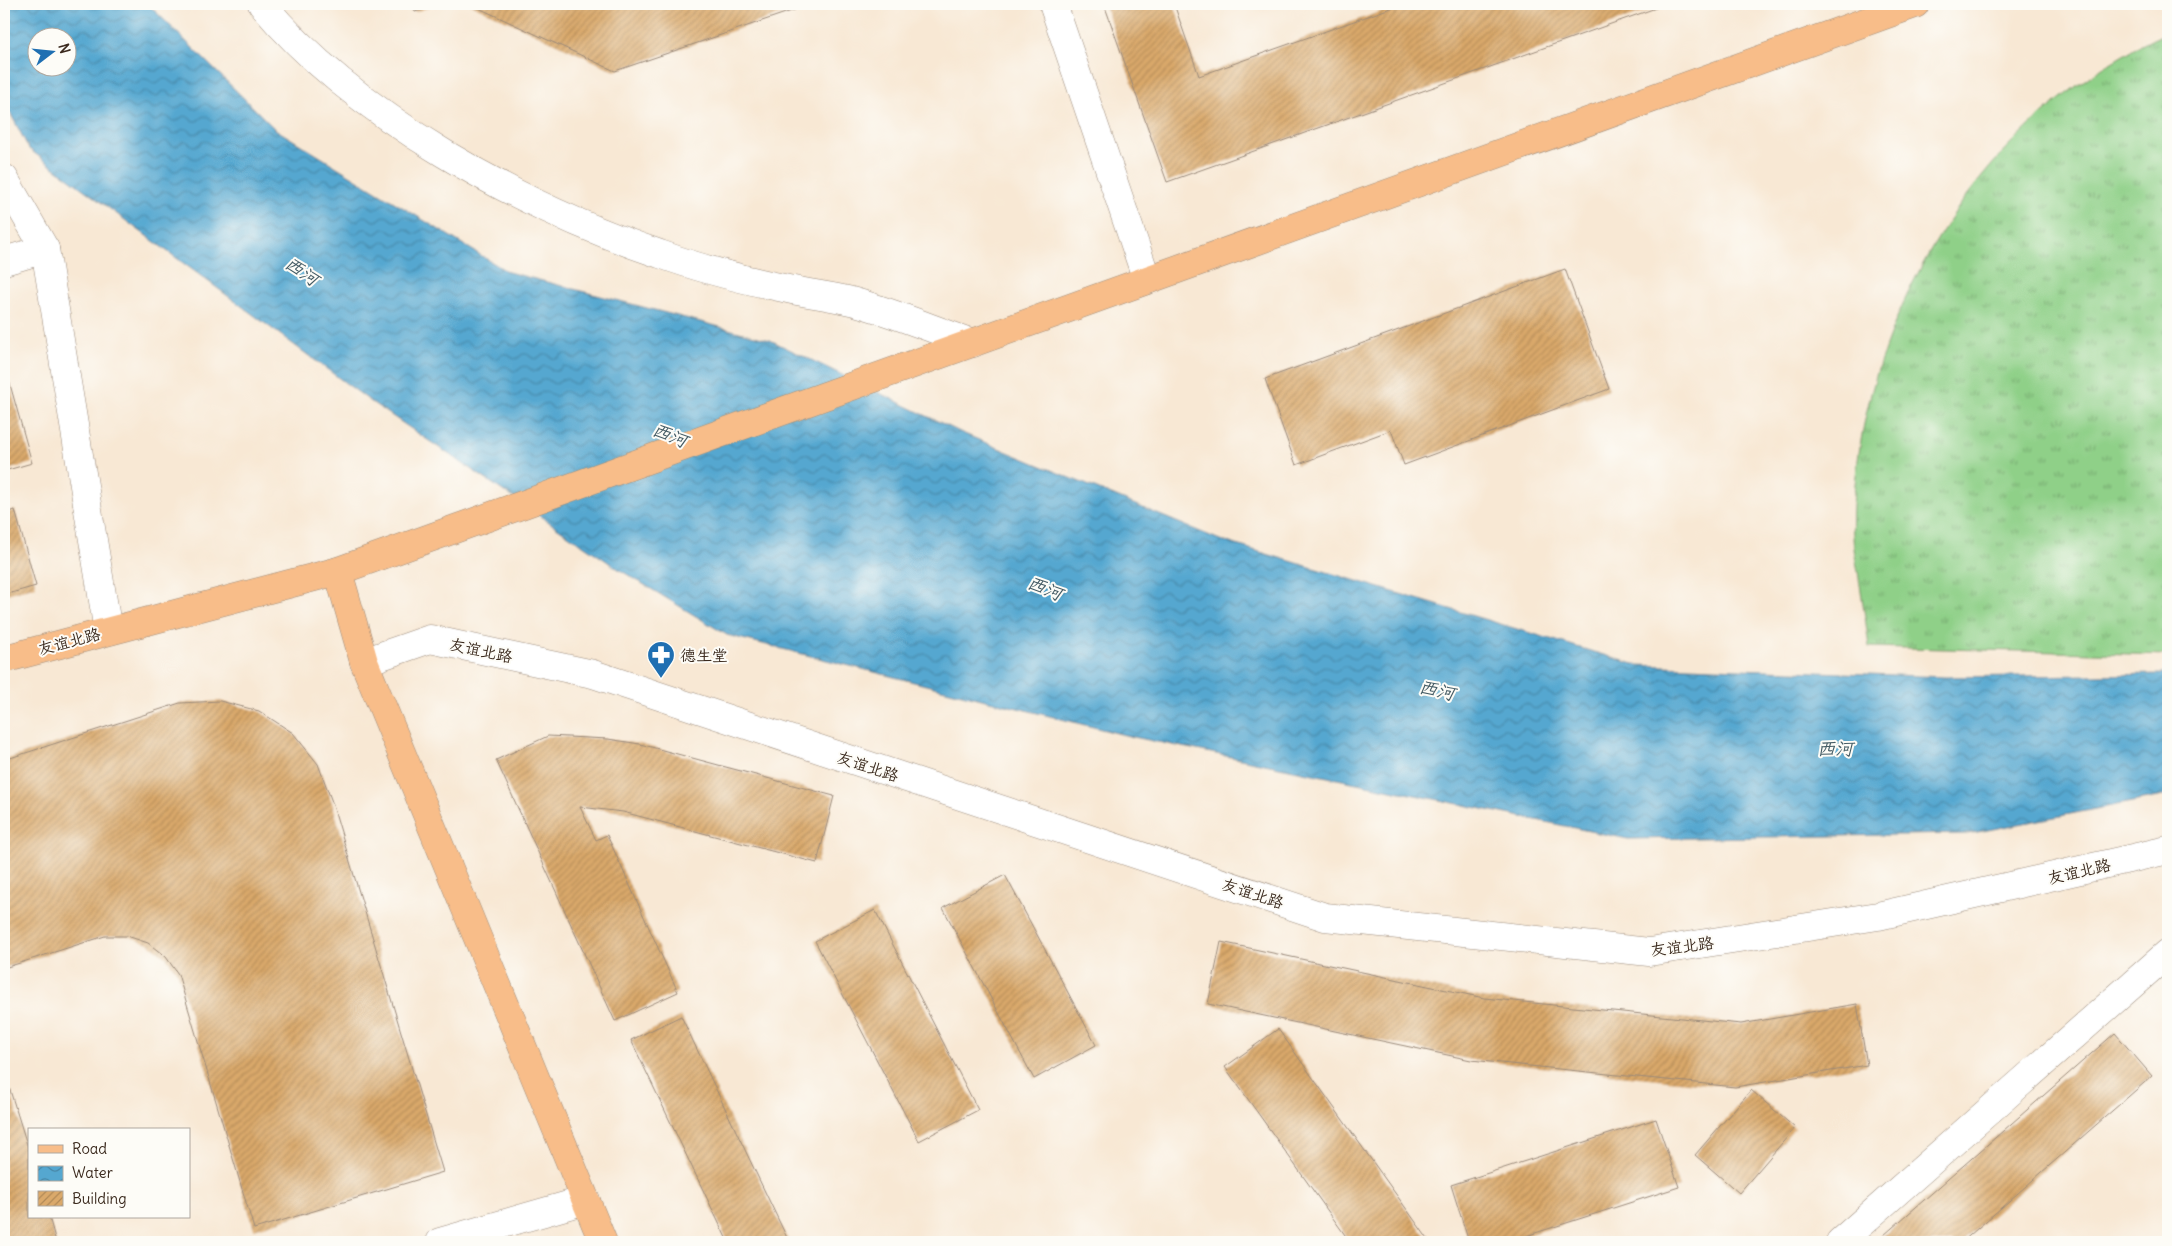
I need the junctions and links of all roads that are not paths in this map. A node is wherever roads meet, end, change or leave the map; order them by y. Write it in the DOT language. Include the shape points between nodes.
graph roads {
  1 [pos="262,4"];
  2 [pos="1053,4"];
  3 [pos="1915,4"];
  4 [pos="4,178"];
  5 [pos="46,249"];
  6 [pos="4,261"];
  7 [pos="1147,280"];
  8 [pos="972,344"];
  9 [pos="338,571"];
  10 [pos="108,631"];
  11 [pos="4,659"];
  12 [pos="364,662"];
  13 [pos="2168,850"];
  14 [pos="2168,953"];
  15 [pos="586,1200"];
  16 [pos="440,1242"];
  17 [pos="603,1242"];
  18 [pos="1840,1242"];
  1 -- 8 [label="street" via="334,76 396,122 461,163 528,199 598,231 660,254 724,274 854,302"];
  2 -- 7 [label="street"];
  3 -- 7 [label="main road, 友谊北路"];
  4 -- 5 [label="street"];
  5 -- 6 [label="street"];
  5 -- 10 [label="street"];
  7 -- 8 [label="main road, 友谊北路"];
  8 -- 9 [label="main road, 友谊北路"];
  9 -- 10 [label="main road, 友谊北路"];
  9 -- 12 [label="main road"];
  10 -- 11 [label="main road, 友谊北路"];
  12 -- 13 [label="street, 友谊北路" via="430,639 592,674 1325,917 1639,951 1878,916"];
  12 -- 15 [label="main road"];
  14 -- 18 [label="street"];
  15 -- 16 [label="street"];
  15 -- 17 [label="main road"];
}
